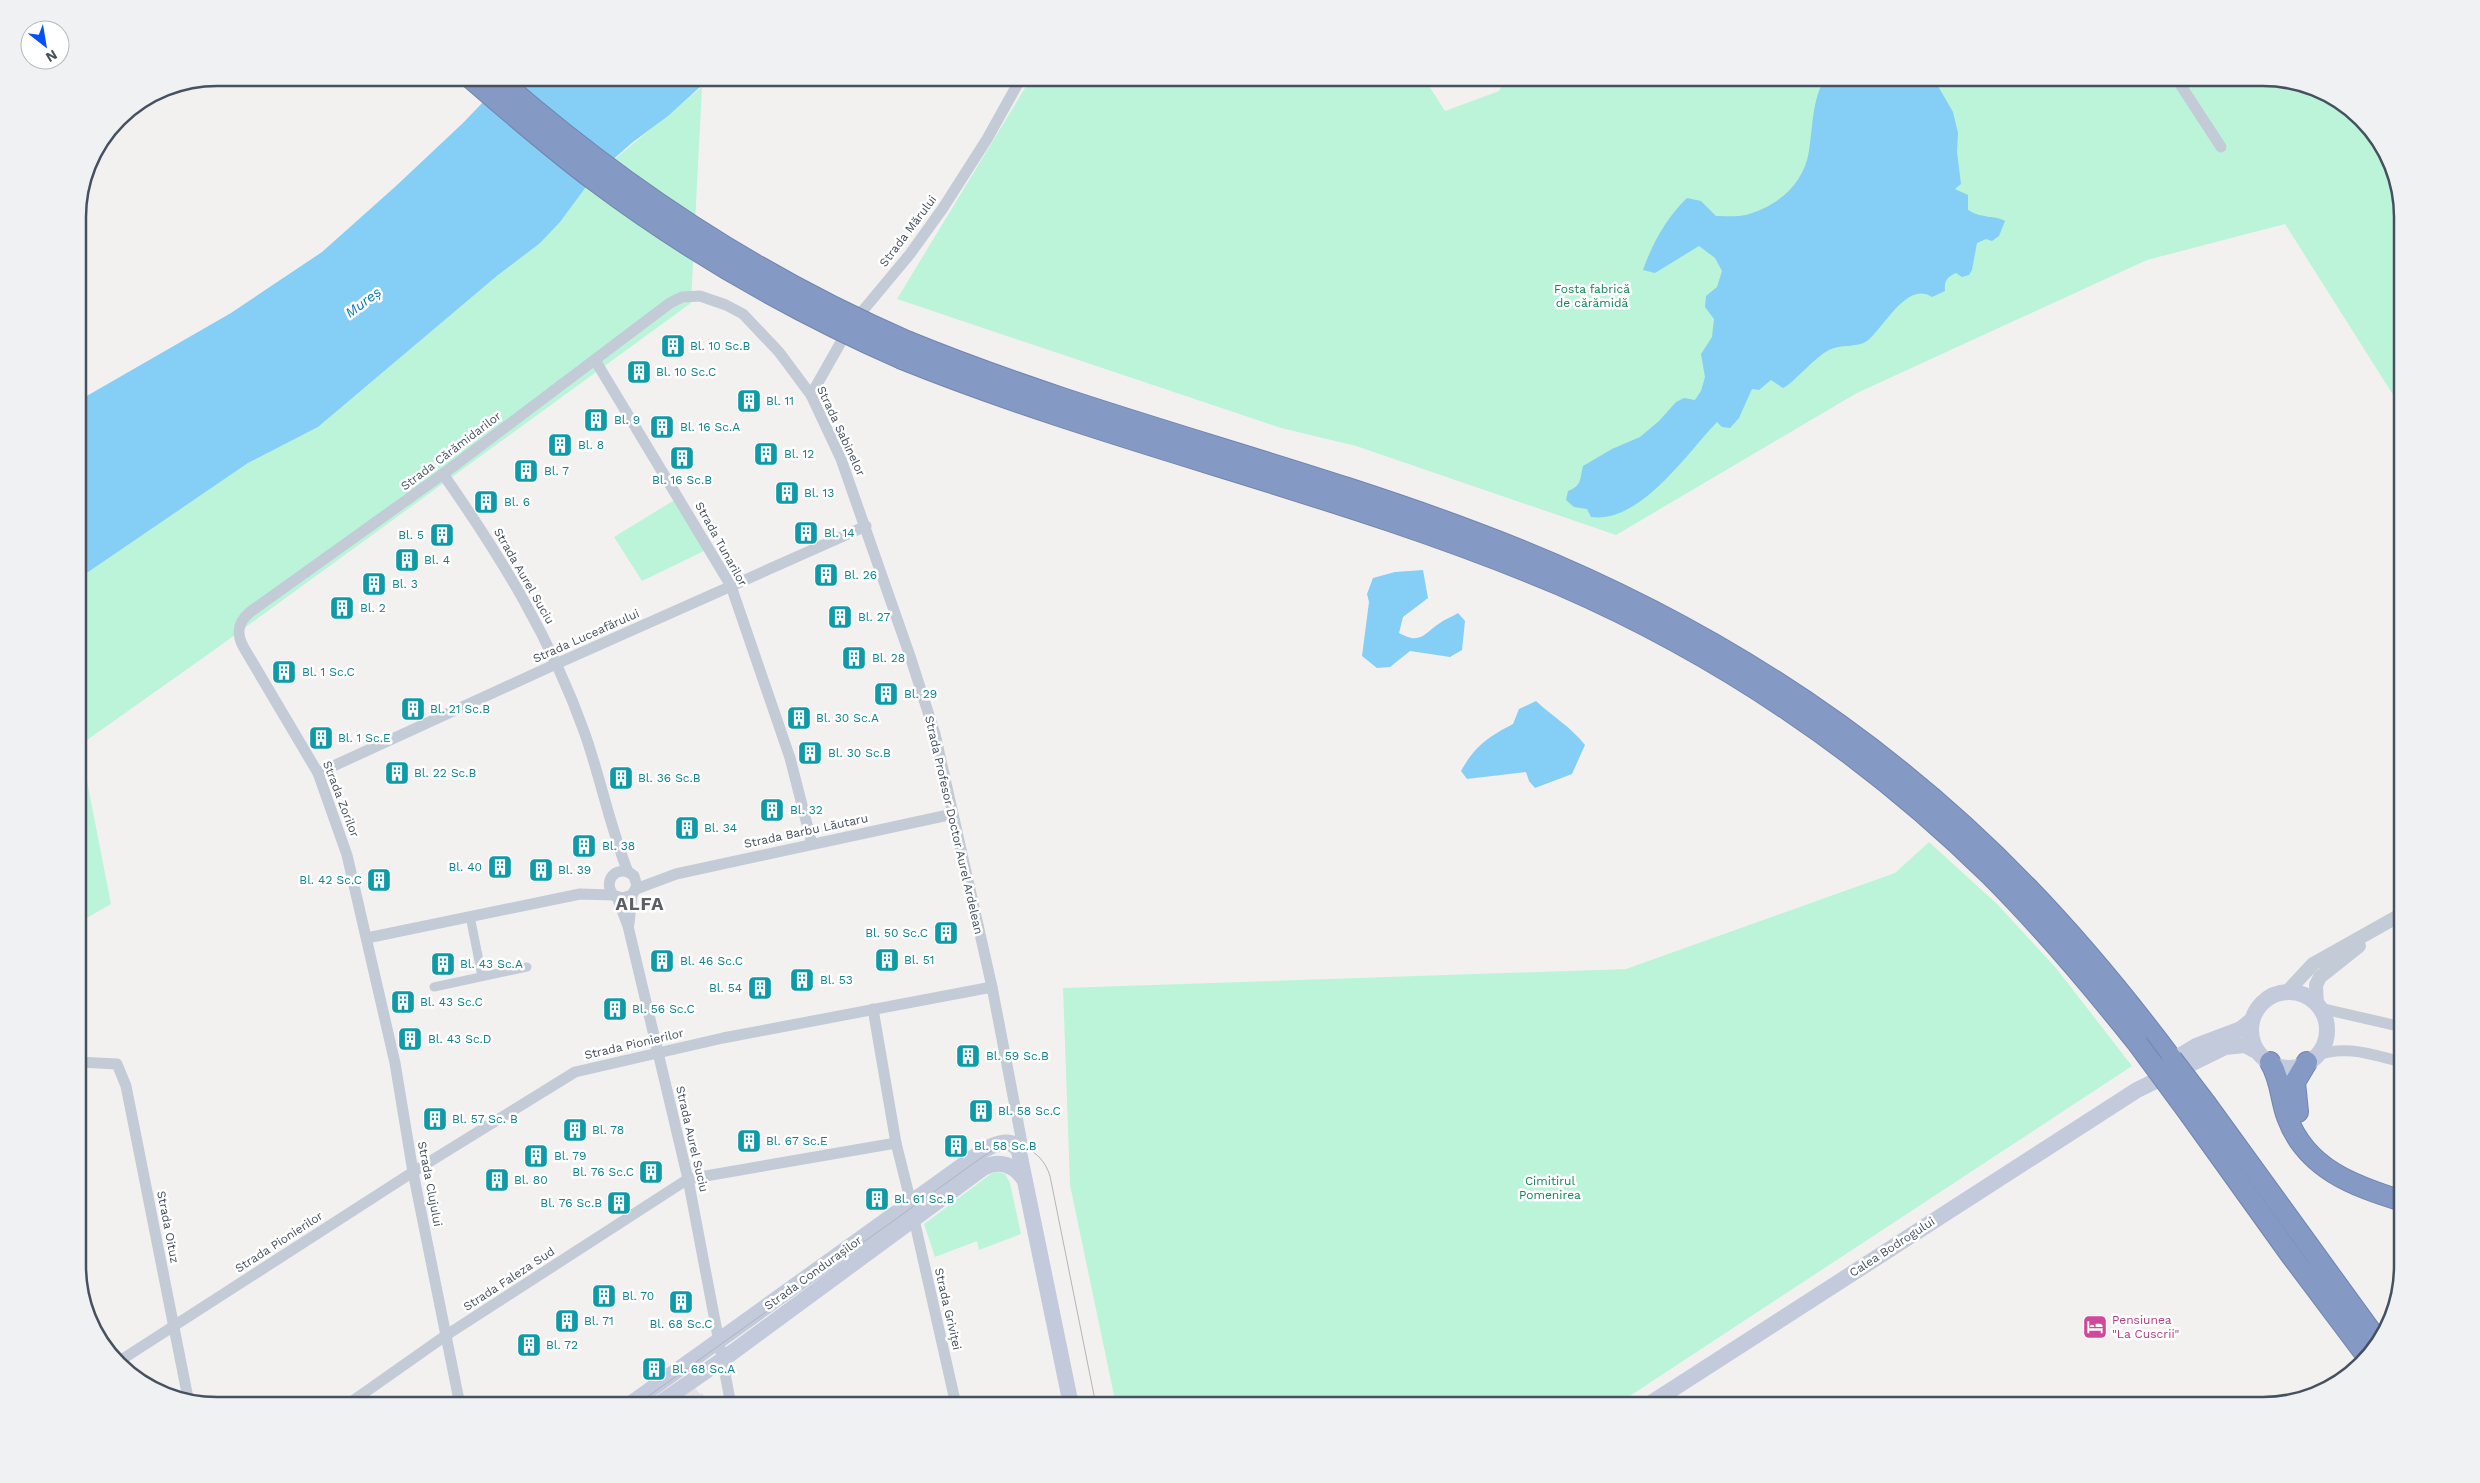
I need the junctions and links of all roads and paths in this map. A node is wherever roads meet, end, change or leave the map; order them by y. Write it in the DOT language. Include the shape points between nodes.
graph roads {
  1 [pos="480,86"];
  2 [pos="508,86"];
  3 [pos="1017,86"];
  4 [pos="2181,86"];
  5 [pos="2220,147"];
  6 [pos="682,297"];
  7 [pos="906,350"];
  8 [pos="595,360"];
  9 [pos="811,395"];
  10 [pos="443,474"];
  11 [pos="866,526"];
  12 [pos="731,586"];
  13 [pos="238,627"];
  14 [pos="556,664"];
  15 [pos="318,773"];
  16 [pos="953,814"];
  17 [pos="615,840"];
  18 [pos="812,844"];
  19 [pos="630,873"];
  20 [pos="665,876"];
  21 [pos="611,877"];
  22 [pos="634,892"];
  23 [pos="580,894"];
  24 [pos="615,896"];
  25 [pos="470,916"];
  26 [pos="2394,919"];
  27 [pos="2385,925"];
  28 [pos="628,926"];
  29 [pos="367,938"];
  30 [pos="527,967"];
  31 [pos="482,976"];
  32 [pos="434,987"];
  33 [pos="992,987"];
  34 [pos="2287,992"];
  35 [pos="2318,1006"];
  36 [pos="873,1009"];
  37 [pos="2252,1020"];
  38 [pos="2394,1025"];
  39 [pos="657,1053"];
  40 [pos="2264,1057"];
  41 [pos="2311,1059"];
  42 [pos="2394,1060"];
  43 [pos="87,1062"];
  44 [pos="2137,1090"];
  45 [pos="2199,1111"];
  46 [pos="1020,1130"];
  47 [pos="896,1143"];
  48 [pos="1000,1143"];
  49 [pos="1018,1150"];
  50 [pos="413,1172"];
  51 [pos="2341,1177"];
  52 [pos="688,1179"];
  53 [pos="1024,1179"];
  54 [pos="2394,1198"];
  55 [pos="911,1202"];
  56 [pos="914,1219"];
  57 [pos="174,1327"];
  58 [pos="2373,1335"];
  59 [pos="445,1336"];
  60 [pos="719,1341"];
  61 [pos="2362,1350"];
  62 [pos="125,1358"];
  63 [pos="722,1360"];
  64 [pos="187,1393"];
  65 [pos="360,1397"];
  66 [pos="458,1397"];
  67 [pos="641,1397"];
  68 [pos="670,1397"];
  69 [pos="729,1397"];
  70 [pos="954,1397"];
  71 [pos="1069,1397"];
  72 [pos="1662,1397"];
  1 -- 7 [label="highway, bridge" via="593,180 670,234 776,298"];
  2 -- 7 [label="highway, bridge" via="606,166 709,237"];
  3 -- 9 [label="street, Strada Mărului" via="943,208 910,254 850,326"];
  4 -- 5 [label="street"];
  6 -- 8 [label="street, Strada Cărămidarilor"];
  6 -- 9 [label="street, Strada Sabinelor" via="700,296 743,314 779,352"];
  7 -- 45 [label="highway, bridge" via="1068,420 1405,517 1468,540 1659,633 1754,688 1837,745 1910,802 1989,874 2144,1037"];
  8 -- 10 [label="street, Strada Cărămidarilor"];
  8 -- 12 [label="street, Strada Tunarilor"];
  9 -- 11 [label="street, Strada Sabinelor" via="841,459"];
  10 -- 13 [label="street, Strada Cărămidarilor" via="250,612"];
  10 -- 14 [label="street, Strada Aurel Suciu" via="511,576"];
  11 -- 12 [label="street, Strada Luceafărului"];
  11 -- 16 [label="street, Strada Profesor Doctor Aurel Ardelean" via="935,734"];
  12 -- 14 [label="street, Strada Luceafărului"];
  12 -- 18 [label="street, Strada Tunarilor" via="790,758"];
  13 -- 15 [label="street, Strada Zorilor" via="244,648"];
  14 -- 15 [label="street, Strada Luceafărului"];
  14 -- 17 [label="street, Strada Aurel Suciu" via="585,734 612,820"];
  15 -- 29 [label="street, Strada Zorilor" via="348,856"];
  16 -- 18 [label="street, Strada Barbu Lăutaru"];
  16 -- 33 [label="street, Strada Profesor Doctor Aurel Ardelean"];
  17 -- 19 [label="street, Strada Aurel Suciu"];
  17 -- 21 [label="street, Strada Aurel Suciu"];
  18 -- 20 [label="street, Strada Barbu Lăutaru"];
  19 -- 20 [label="street, Strada Barbu Lăutaru"];
  19 -- 21 [label="street" via="620,870"];
  19 -- 22 [label="street" via="636,881"];
  20 -- 22 [label="street, Strada Barbu Lăutaru"];
  21 -- 23 [label="street"];
  21 -- 24 [label="street" via="610,890"];
  22 -- 24 [label="street" via="622,898"];
  22 -- 28 [label="street, Strada Aurel Suciu"];
  23 -- 24 [label="street"];
  23 -- 25 [label="street"];
  24 -- 28 [label="street, Strada Aurel Suciu"];
  25 -- 29 [label="street"];
  25 -- 31 [label="street"];
  26 -- 27 [label="street, Calea Bodrogului"];
  27 -- 34 [label="street, Calea Bodrogului" via="2313,964"];
  27 -- 35 [label="street, Calea Bodrogului" via="2320,977 2316,985"];
  28 -- 39 [label="street, Strada Aurel Suciu"];
  29 -- 50 [label="street, Strada Clujului" via="395,1063"];
  30 -- 31 [label="street"];
  31 -- 32 [label="street"];
  33 -- 36 [label="street, Strada Pionierilor"];
  33 -- 46 [label="street, Strada Profesor Doctor Aurel Ardelean"];
  34 -- 35 [label="main road" via="2304,995"];
  34 -- 37 [label="main road, Calea Bodrogului" via="2276,994 2264,1002"];
  35 -- 38 [label="street"];
  35 -- 41 [label="main road, Calea Bodrogului" via="2325,1020 2326,1033 2323,1045"];
  36 -- 39 [label="street, Strada Pionierilor"];
  36 -- 47 [label="street"];
  37 -- 40 [label="main road" via="2252,1035"];
  37 -- 44 [label="main road, Calea Bodrogului" via="2241,1029 2186,1052 2149,1077"];
  39 -- 50 [label="street, Strada Pionierilor" via="575,1072"];
  39 -- 52 [label="street, Strada Aurel Suciu"];
  40 -- 41 [label="main road, Calea Bodrogului" via="2291,1067"];
  40 -- 44 [label="main road, Calea Bodrogului" via="2245,1045 2225,1048"];
  40 -- 51 [label="highway" via="2280,1082 2287,1118 2303,1146 2320,1165"];
  41 -- 42 [label="street" via="2329,1051 2352,1050"];
  41 -- 51 [label="highway" via="2294,1082 2300,1121 2315,1150"];
  43 -- 57 [label="street, Strada Oituz" via="117,1064 126,1086"];
  44 -- 72 [label="main road, Calea Bodrogului"];
  45 -- 58 [label="highway"];
  45 -- 61 [label="highway"];
  46 -- 48 [label="street, Strada Condurașilor"];
  46 -- 49 [label="street, Strada Profesor Doctor Aurel Ardelean" via="1016,1136"];
  47 -- 52 [label="street"];
  47 -- 55 [label="street"];
  48 -- 49 [label="main road" via="1011,1143"];
  48 -- 55 [label="main road, Strada Condurașilor" via="984,1150"];
  49 -- 53 [label="main road, Strada Profesor Doctor Aurel Ardelean"];
  50 -- 57 [label="street, Strada Pionierilor"];
  50 -- 59 [label="street, Strada Clujului"];
  51 -- 54 [label="highway" via="2361,1188"];
  52 -- 59 [label="street, Strada Faleza Sud"];
  52 -- 60 [label="street, Strada Aurel Suciu"];
  53 -- 56 [label="main road, Strada Condurașilor" via="1009,1165 988,1165"];
  53 -- 71 [label="main road, Strada Profesor Doctor Aurel Ardelean"];
  55 -- 60 [label="main road, Strada Condurașilor"];
  56 -- 63 [label="main road, Strada Condurașilor"];
  56 -- 70 [label="street, Strada Griviței"];
  57 -- 62 [label="street, Strada Pionierilor"];
  57 -- 64 [label="street, Strada Oituz"];
  59 -- 65 [label="street, Strada Faleza Sud"];
  59 -- 66 [label="street, Strada Clujului"];
  60 -- 63 [label="street, Strada Aurel Suciu"];
  60 -- 67 [label="main road, Strada Condurașilor"];
  63 -- 68 [label="main road, Strada Condurașilor"];
  63 -- 69 [label="street, Strada Aurel Suciu"];
}
